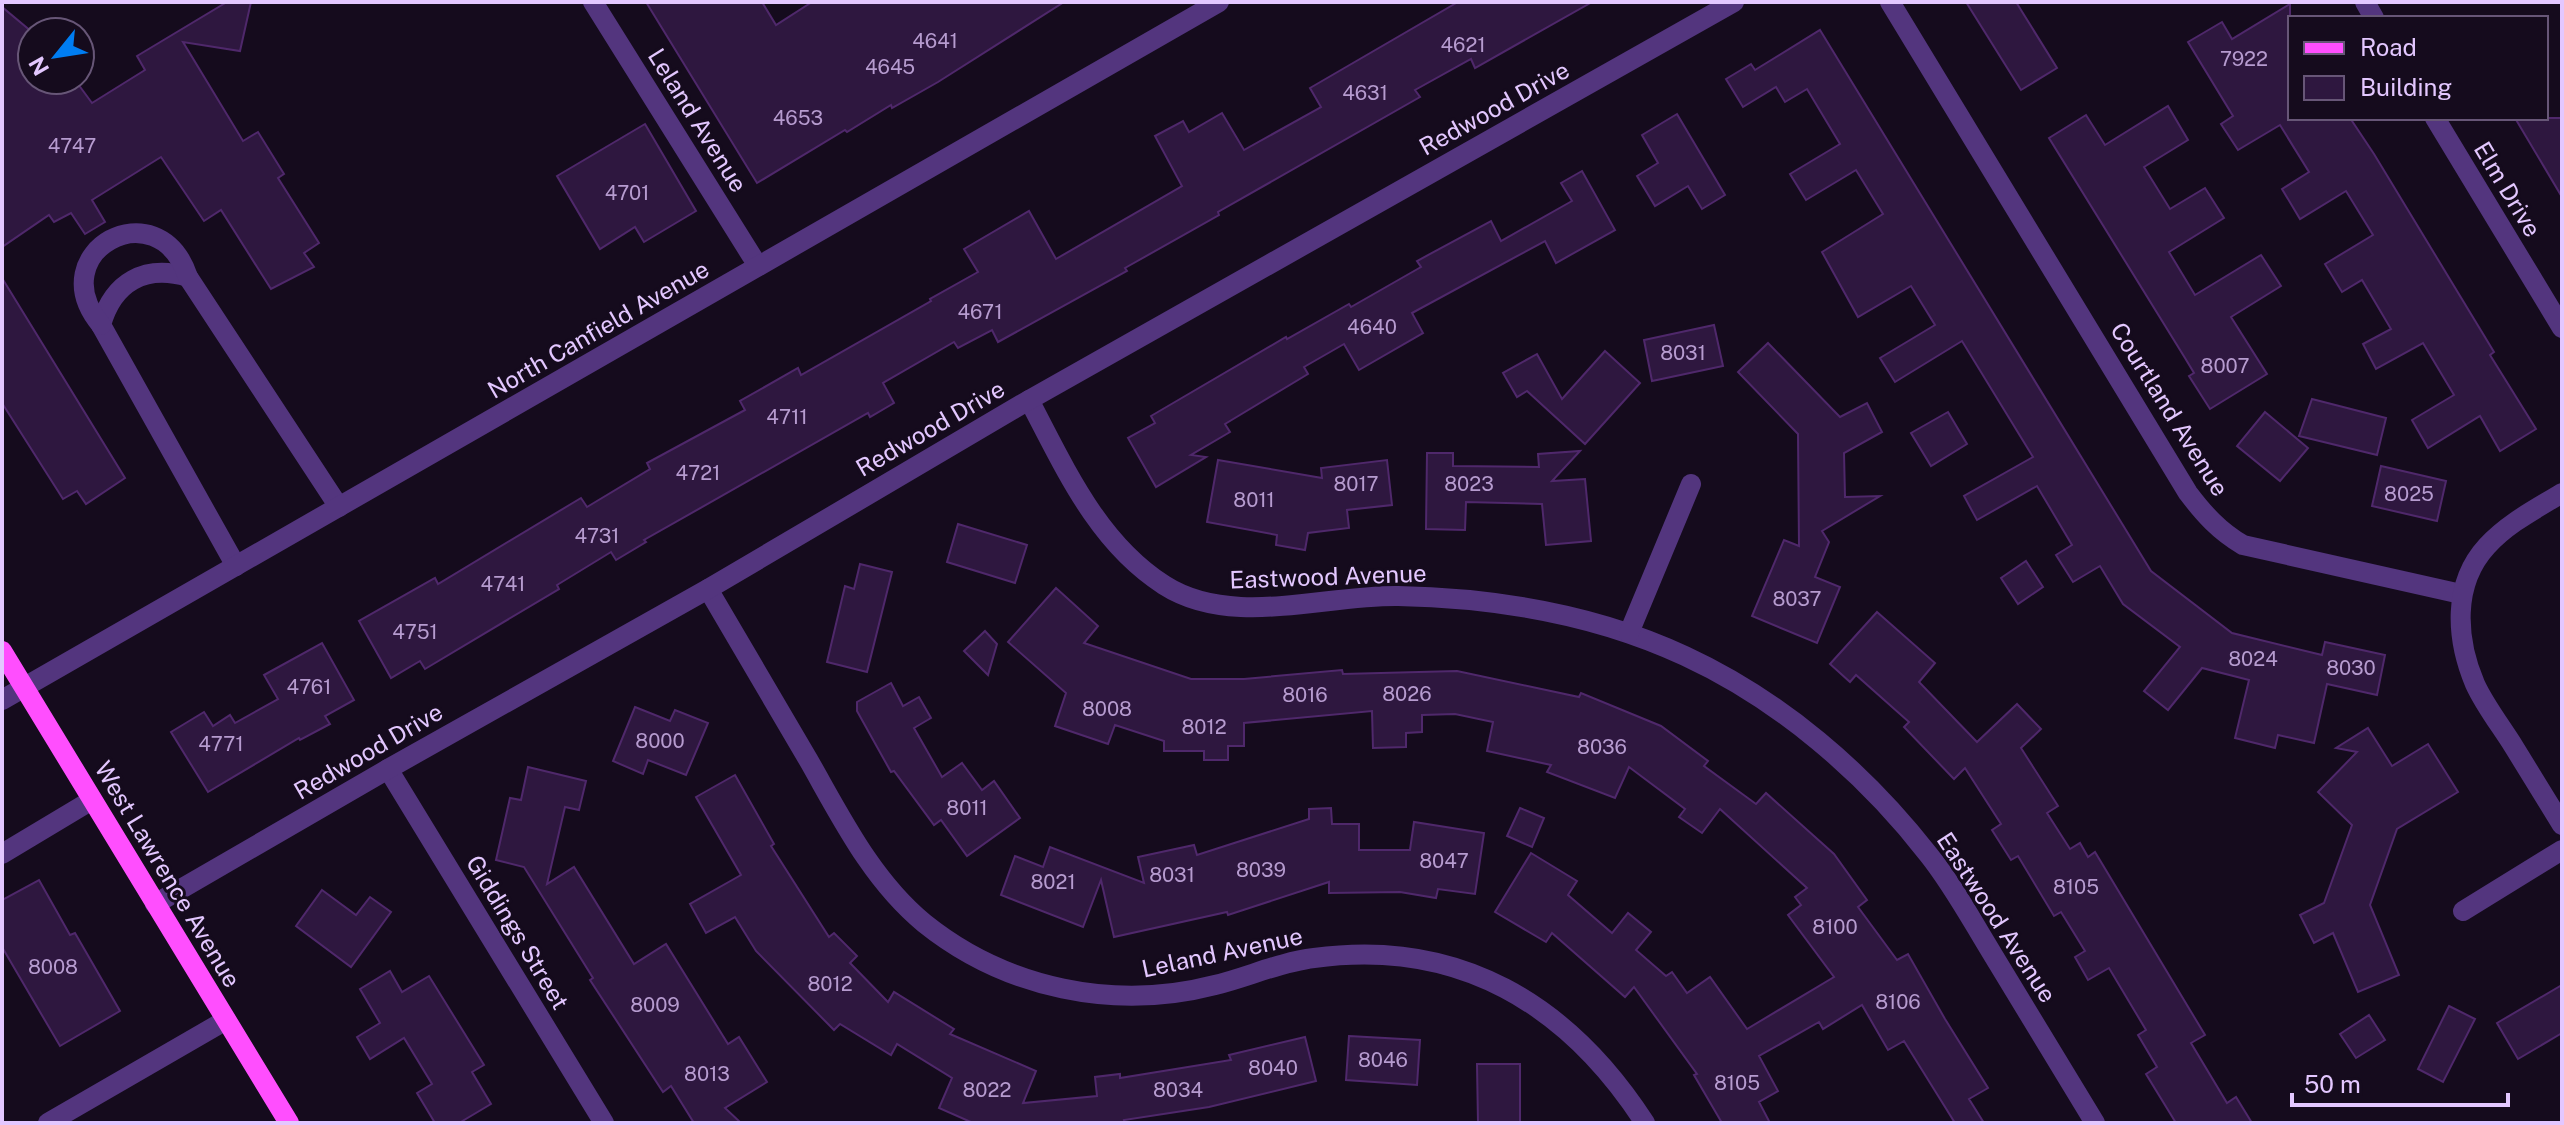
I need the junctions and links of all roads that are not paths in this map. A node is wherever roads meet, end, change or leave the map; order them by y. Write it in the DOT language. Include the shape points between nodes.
graph roads {
  1 [pos="593,2"];
  2 [pos="1219,2"];
  3 [pos="1734,2"];
  4 [pos="1890,2"];
  5 [pos="2436,120"];
  6 [pos="758,266"];
  7 [pos="188,277"];
  8 [pos="101,325"];
  9 [pos="2562,328"];
  10 [pos="1029,400"];
  11 [pos="1691,484"];
  12 [pos="2562,493"];
  13 [pos="339,507"];
  14 [pos="236,566"];
  15 [pos="708,589"];
  16 [pos="2461,594"];
  17 [pos="1629,633"];
  18 [pos="2,651"];
  19 [pos="24,688"];
  20 [pos="2,700"];
  21 [pos="388,769"];
  22 [pos="92,800"];
  23 [pos="2562,825"];
  24 [pos="2562,850"];
  25 [pos="2,854"];
  26 [pos="155,904"];
  27 [pos="2463,911"];
  28 [pos="226,1020"];
  29 [pos="48,1123"];
  30 [pos="289,1123"];
  31 [pos="604,1123"];
  32 [pos="1645,1123"];
  33 [pos="2095,1123"];
  1 -- 6 [label="street, Leland Avenue"];
  2 -- 6 [label="street, North Canfield Avenue"];
  3 -- 10 [label="street, Redwood Drive"];
  4 -- 16 [label="street, Courtland Avenue" via="2206,516 2243,545"];
  5 -- 9 [label="street, Elm Drive"];
  6 -- 13 [label="street, North Canfield Avenue"];
  7 -- 8 [label="street" via="151,273 133,280 117,292"];
  7 -- 8 [label="street" via="182,261 159,238 126,233 110,239 92,256 83,280 84,297"];
  7 -- 13 [label="street"];
  8 -- 14 [label="street"];
  10 -- 15 [label="street, Redwood Drive"];
  10 -- 17 [label="street, Eastwood Avenue" via="1103,529 1165,586 1202,603 1240,609 1344,598 1455,598 1569,614"];
  11 -- 17 [label="street"];
  12 -- 16 [label="street" via="2485,547"];
  13 -- 14 [label="street, North Canfield Avenue"];
  14 -- 19 [label="street, North Canfield Avenue"];
  15 -- 21 [label="street, Redwood Drive"];
  15 -- 32 [label="street, Leland Avenue" via="876,874 925,923 979,958 1082,994 1145,998 1314,958 1381,955 1443,964 1539,1007 1600,1061"];
  16 -- 23 [label="street" via="2461,627 2476,687"];
  17 -- 33 [label="street, Eastwood Avenue" via="1686,656 1788,718 1885,802 1930,856"];
  18 -- 19 [label="main road, West Lawrence Avenue"];
  19 -- 20 [label="street, North Canfield Avenue"];
  19 -- 22 [label="main road, West Lawrence Avenue"];
  21 -- 26 [label="street, Redwood Drive"];
  21 -- 31 [label="street, Giddings Street"];
  22 -- 25 [label="street"];
  22 -- 26 [label="main road, West Lawrence Avenue"];
  24 -- 27 [label="street"];
  26 -- 28 [label="main road, West Lawrence Avenue"];
  28 -- 29 [label="street"];
  28 -- 30 [label="main road, West Lawrence Avenue"];
}
